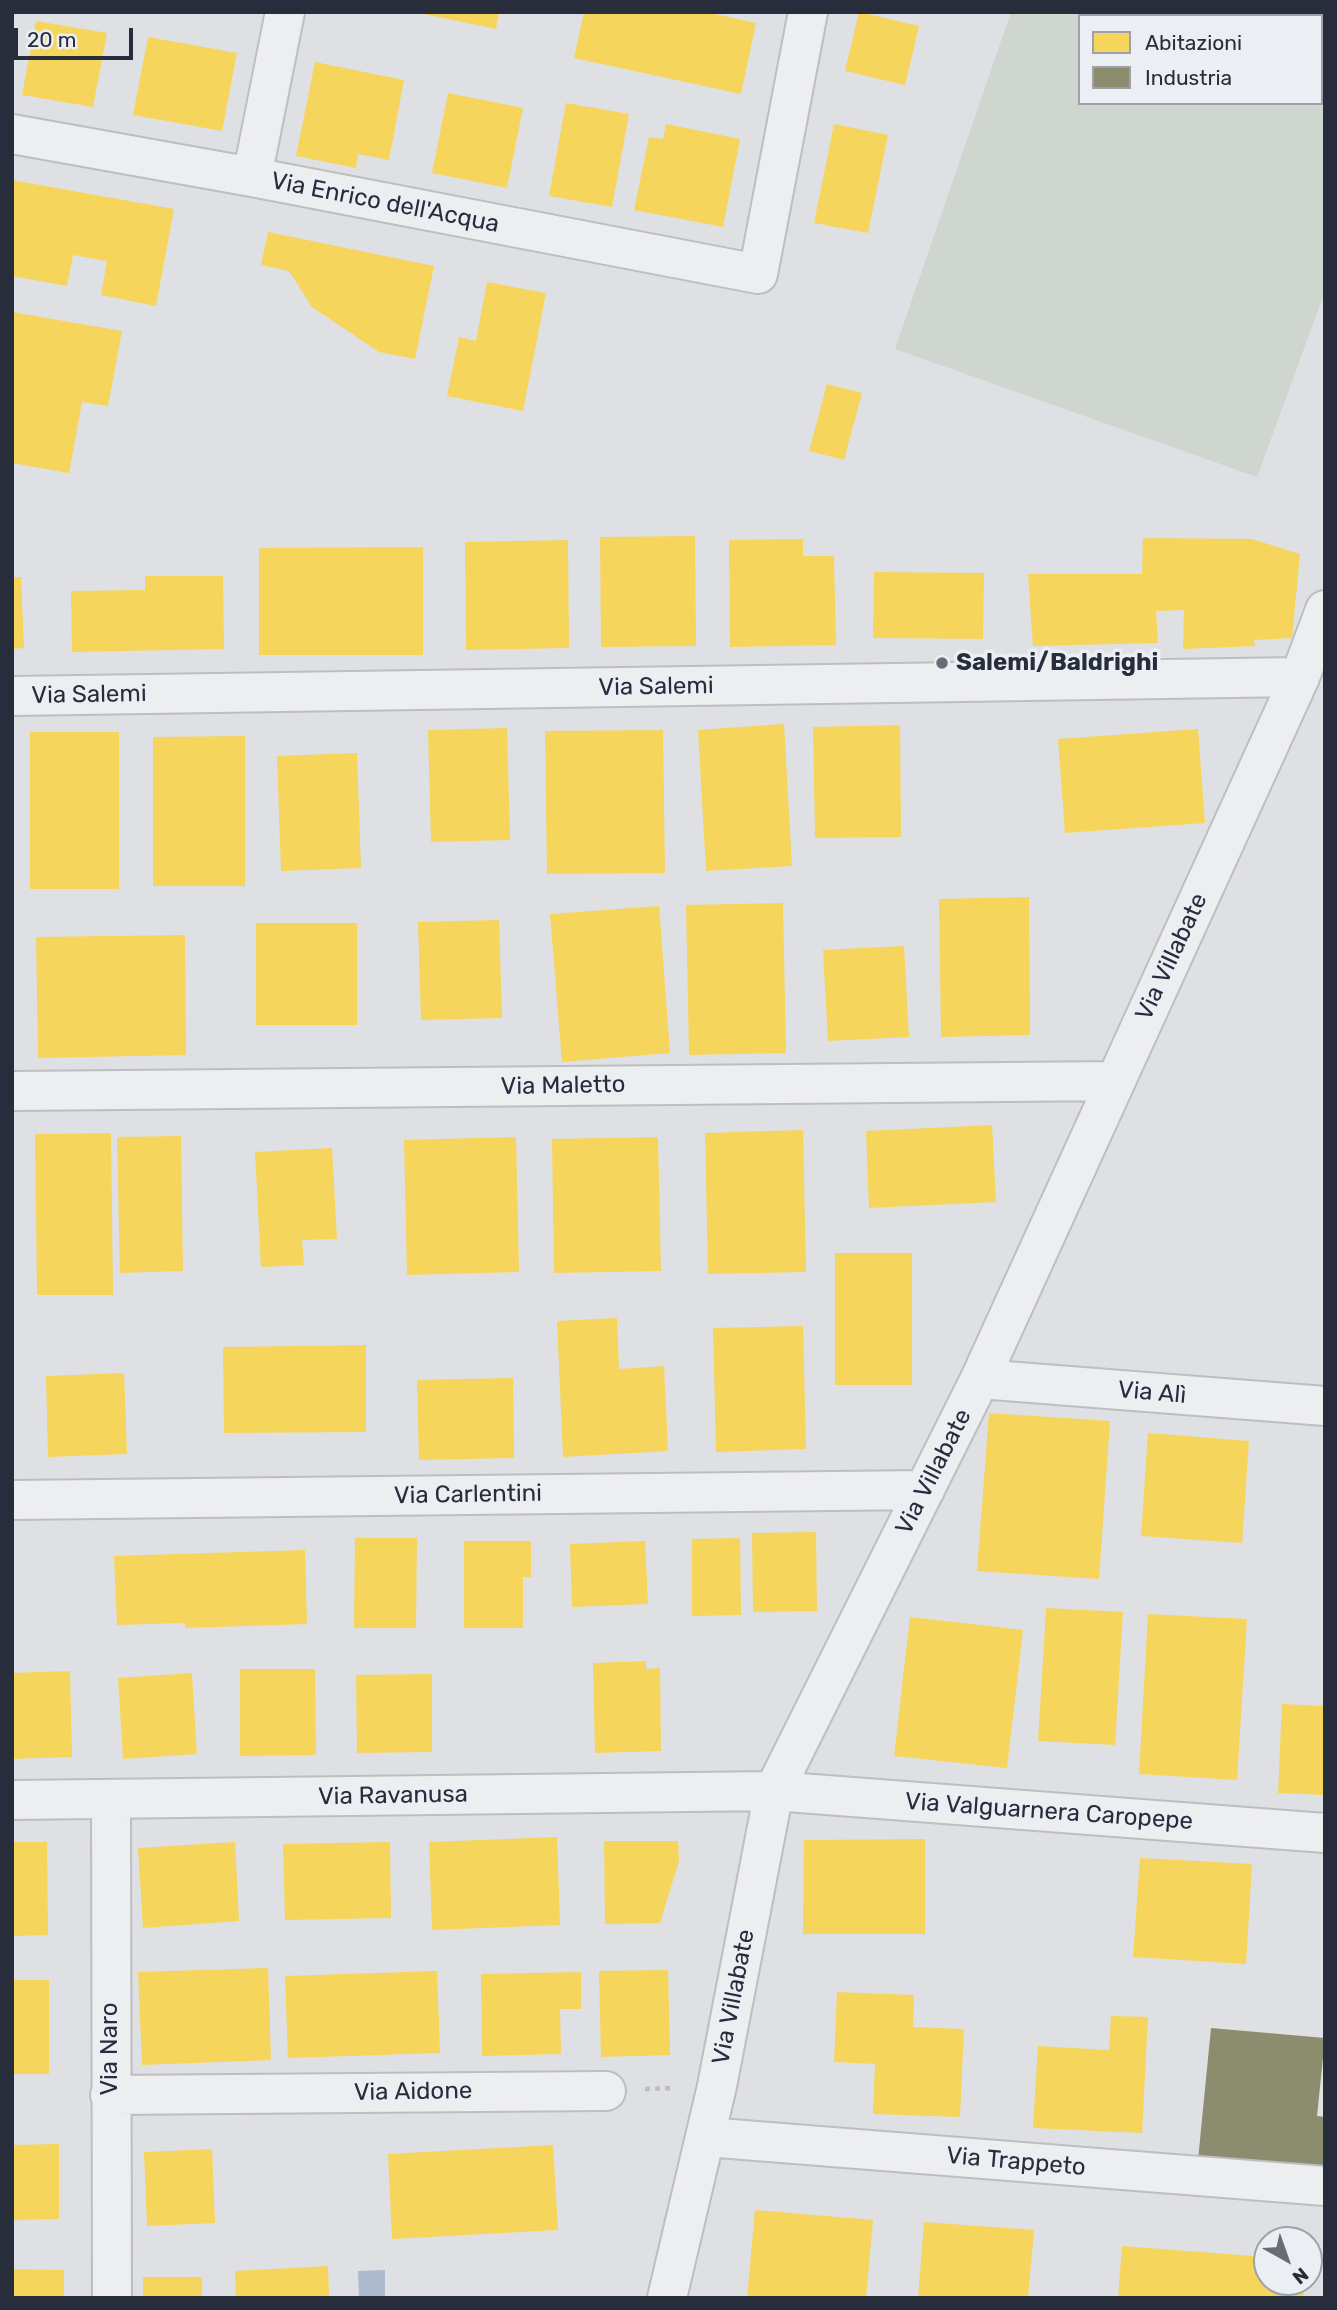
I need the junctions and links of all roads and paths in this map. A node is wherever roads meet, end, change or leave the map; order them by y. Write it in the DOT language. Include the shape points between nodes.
graph roads {
  1 [pos="285,12"];
  2 [pos="808,12"];
  3 [pos="12,134"];
  4 [pos="252,177"];
  5 [pos="1325,610"];
  6 [pos="1300,677"];
  7 [pos="12,696"];
  8 [pos="1115,1081"];
  9 [pos="12,1091"];
  10 [pos="980,1379"];
  11 [pos="1325,1406"];
  12 [pos="925,1490"];
  13 [pos="12,1500"];
  14 [pos="774,1791"];
  15 [pos="111,1799"];
  16 [pos="12,1800"];
  17 [pos="1325,1833"];
  18 [pos="717,2086"];
  19 [pos="606,2091"];
  20 [pos="110,2095"];
  21 [pos="706,2137"];
  22 [pos="1325,2186"];
  23 [pos="112,2298"];
  24 [pos="667,2298"];
  1 -- 4 [label="street"];
  2 -- 4 [label="street, Via Enrico dell'Acqua" via="758,274"];
  3 -- 4 [label="street, Via Enrico dell'Acqua"];
  5 -- 6 [label="street, Via Villabate"];
  6 -- 7 [label="street, Via Salemi"];
  6 -- 8 [label="street, Via Villabate"];
  8 -- 9 [label="street, Via Maletto"];
  8 -- 10 [label="street, Via Villabate"];
  10 -- 11 [label="street, Via Alì"];
  10 -- 12 [label="street, Via Villabate"];
  12 -- 13 [label="street, Via Carlentini"];
  12 -- 14 [label="street, Via Villabate"];
  14 -- 15 [label="street, Via Ravanusa"];
  14 -- 17 [label="street, Via Valguarnera Caropepe"];
  14 -- 18 [label="street, Via Villabate"];
  15 -- 16 [label="street, Via Ravanusa"];
  15 -- 20 [label="street, Via Naro"];
  18 -- 19 [label="path"];
  18 -- 21 [label="street, Via Villabate"];
  19 -- 20 [label="street, Via Aidone"];
  20 -- 23 [label="street, Via Naro"];
  21 -- 22 [label="street, Via Trappeto"];
  21 -- 24 [label="street, Via Villabate"];
}
